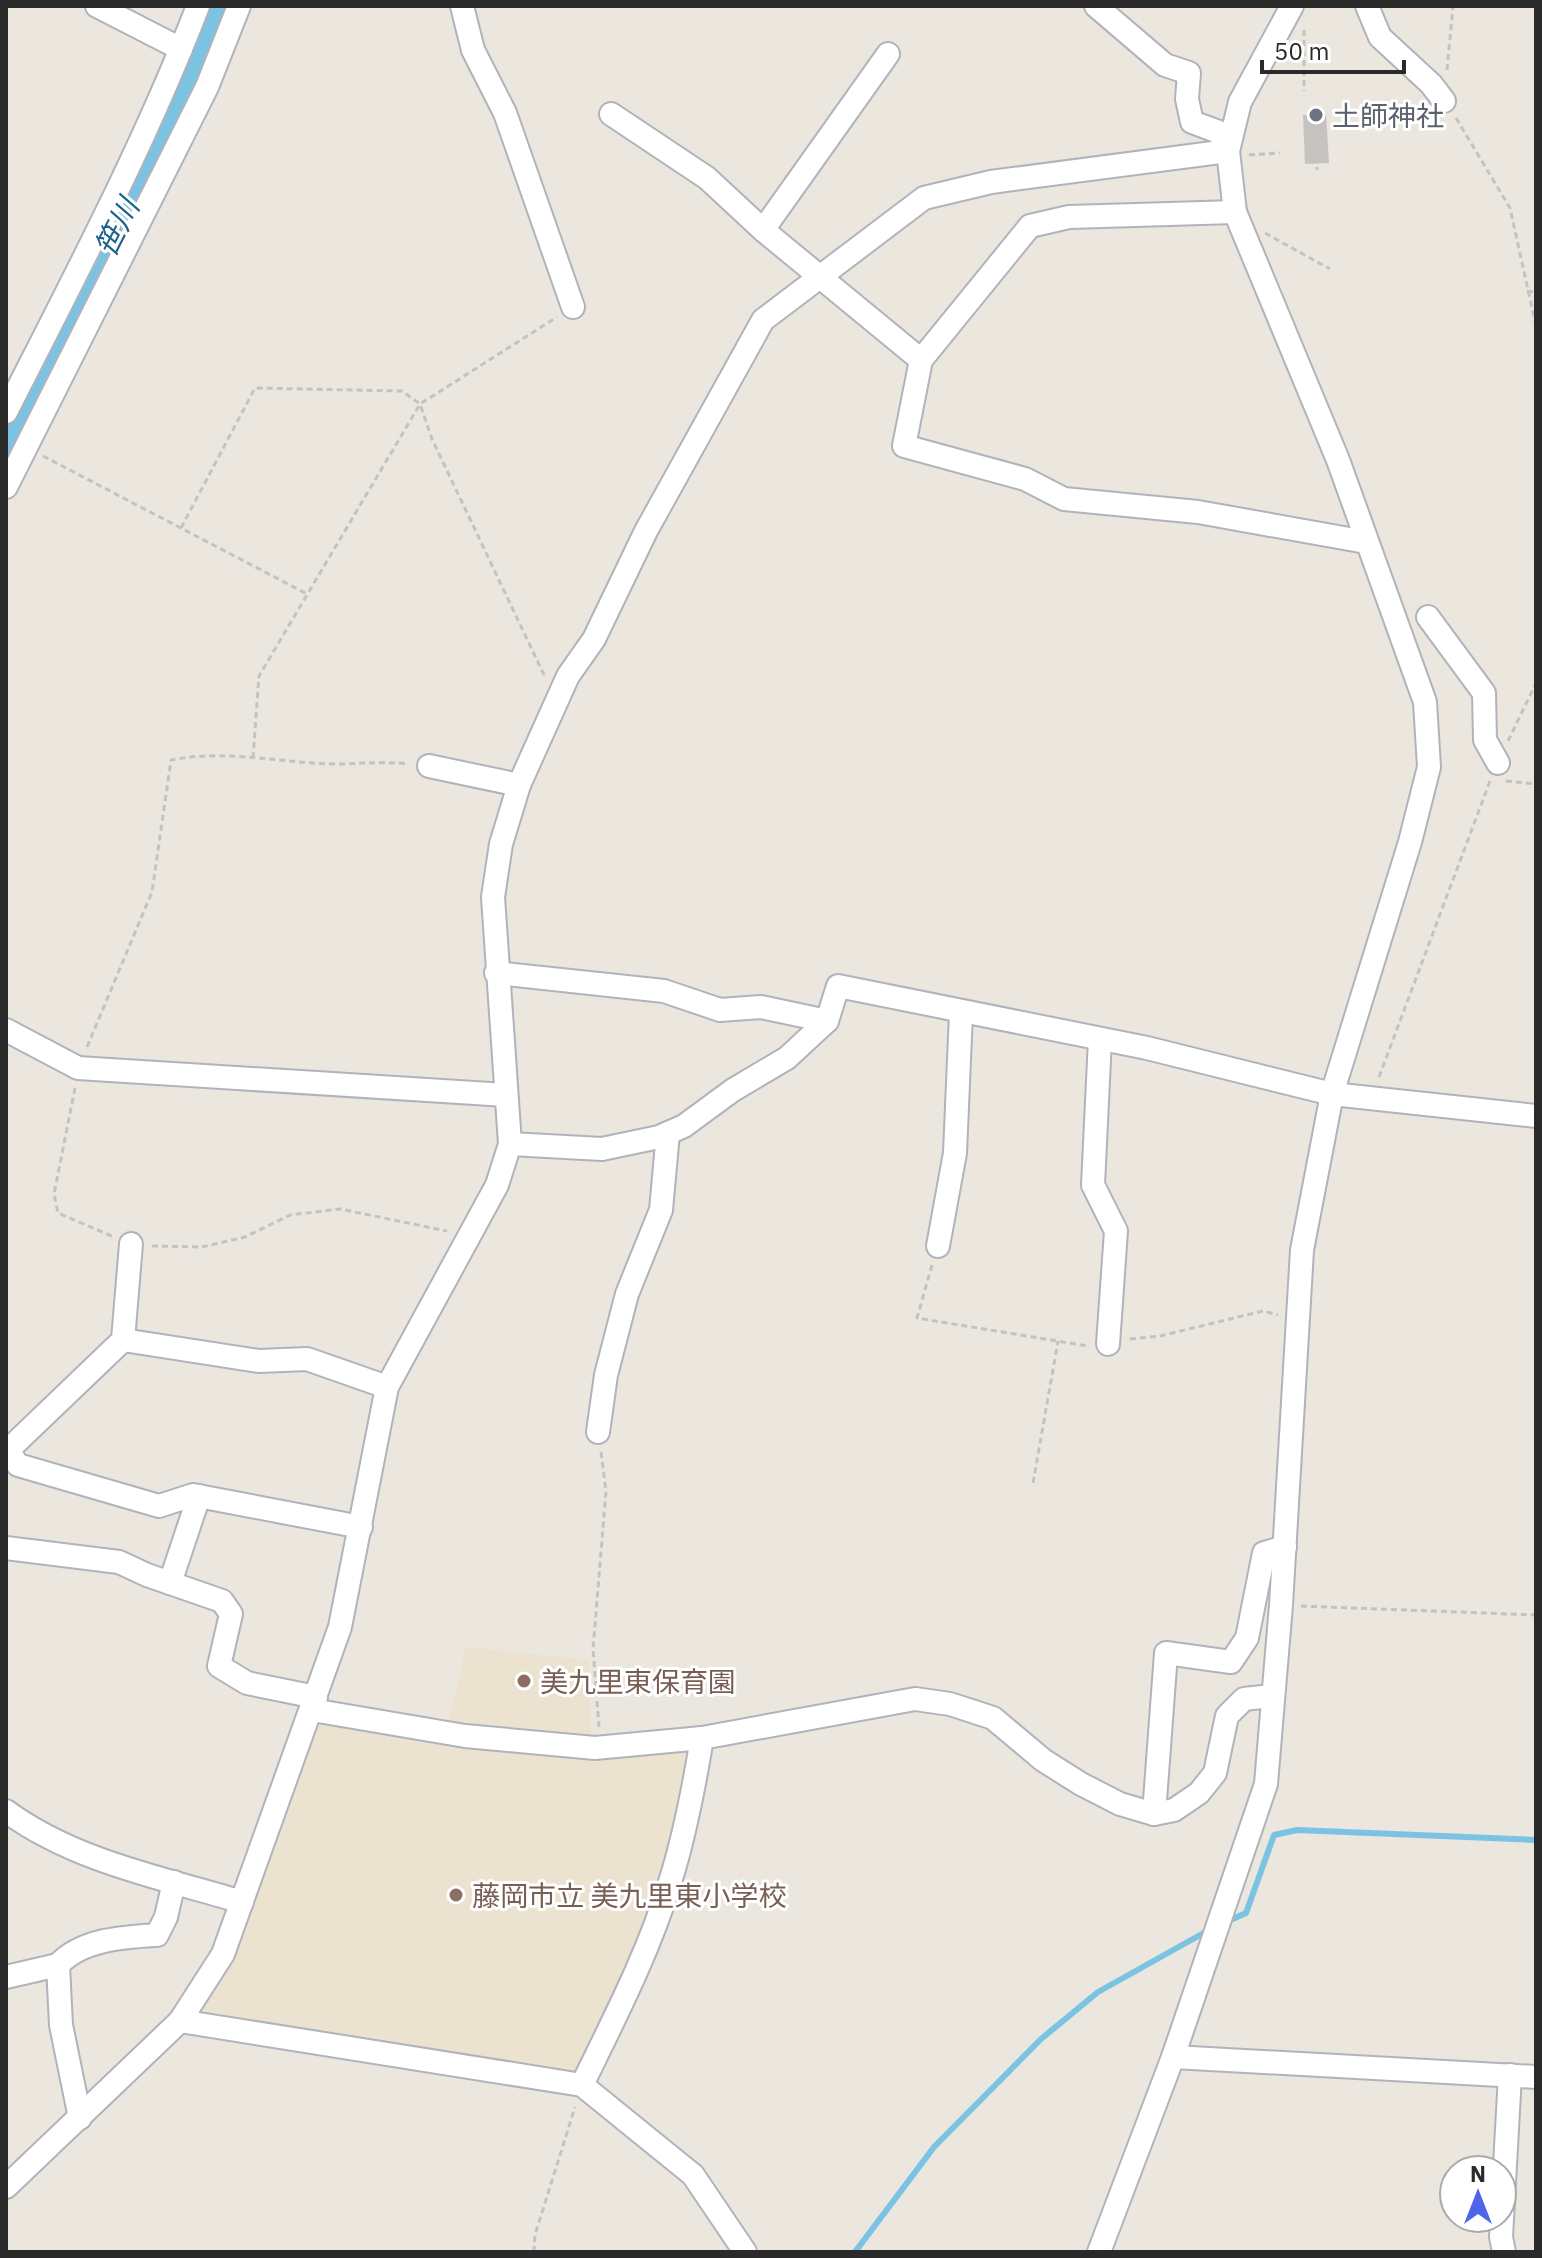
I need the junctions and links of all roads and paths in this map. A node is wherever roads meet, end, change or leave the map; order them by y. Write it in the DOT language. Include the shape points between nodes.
graph roads {
  1 [pos="97,6"];
  2 [pos="198,6"];
  3 [pos="239,6"];
  4 [pos="462,6"];
  5 [pos="1096,6"];
  6 [pos="1367,6"];
  7 [pos="1453,6"];
  8 [pos="1298,13"];
  9 [pos="181,49"];
  10 [pos="888,54"];
  11 [pos="1447,70"];
  12 [pos="1304,91"];
  13 [pos="1444,101"];
  14 [pos="611,114"];
  15 [pos="1315,137"];
  16 [pos="1239,153"];
  17 [pos="1280,153"];
  18 [pos="1317,170"];
  19 [pos="1236,214"];
  20 [pos="763,230"];
  21 [pos="1330,269"];
  22 [pos="821,277"];
  23 [pos="1527,291"];
  24 [pos="1536,292"];
  25 [pos="573,307"];
  26 [pos="1536,326"];
  27 [pos="921,360"];
  28 [pos="420,404"];
  29 [pos="6,412"];
  30 [pos="27,447"];
  31 [pos="6,487"];
  32 [pos="181,528"];
  33 [pos="1366,542"];
  34 [pos="309,595"];
  35 [pos="1428,617"];
  36 [pos="1536,683"];
  37 [pos="556,702"];
  38 [pos="253,758"];
  39 [pos="429,766"];
  40 [pos="1502,772"];
  41 [pos="1536,784"];
  42 [pos="519,785"];
  43 [pos="496,973"];
  44 [pos="961,1013"];
  45 [pos="827,1021"];
  46 [pos="6,1030"];
  47 [pos="1100,1039"];
  48 [pos="78,1068"];
  49 [pos="1332,1094"];
  50 [pos="506,1095"];
  51 [pos="1371,1097"];
  52 [pos="1536,1116"];
  53 [pos="668,1133"];
  54 [pos="510,1144"];
  55 [pos="470,1236"];
  56 [pos="131,1244"];
  57 [pos="938,1246"];
  58 [pos="1297,1320"];
  59 [pos="123,1340"];
  60 [pos="1058,1341"];
  61 [pos="1108,1344"];
  62 [pos="387,1387"];
  63 [pos="598,1432"];
  64 [pos="7,1451"];
  65 [pos="6,1475"];
  66 [pos="1033,1483"];
  67 [pos="199,1496"];
  68 [pos="361,1527"];
  69 [pos="1285,1547"];
  70 [pos="6,1548"];
  71 [pos="170,1583"];
  72 [pos="1281,1605"];
  73 [pos="1536,1615"];
  74 [pos="1272,1696"];
  75 [pos="314,1704"];
  76 [pos="702,1738"];
  77 [pos="600,1748"];
  78 [pos="6,1811"];
  79 [pos="1154,1814"];
  80 [pos="174,1882"];
  81 [pos="242,1902"];
  82 [pos="58,1965"];
  83 [pos="6,1977"];
  84 [pos="180,2021"];
  85 [pos="1173,2057"];
  86 [pos="1510,2075"];
  87 [pos="1536,2077"];
  88 [pos="582,2085"];
  89 [pos="80,2118"];
  90 [pos="6,2187"];
  91 [pos="534,2252"];
  92 [pos="745,2252"];
  93 [pos="1099,2252"];
  94 [pos="1504,2252"];
  1 -- 9 [label="street"];
  2 -- 9 [label="street"];
  3 -- 30 [label="street" via="207,87"];
  4 -- 25 [label="street" via="473,50 505,113"];
  5 -- 16 [label="street" via="1165,65 1189,73 1192,122 1219,132"];
  6 -- 13 [label="street" via="1380,37"];
  7 -- 11 [label="path"];
  8 -- 12 [label="path"];
  8 -- 16 [label="street" via="1240,102"];
  9 -- 29 [label="street" via="106,215"];
  10 -- 20 [label="street"];
  13 -- 23 [label="path" via="1510,208"];
  14 -- 20 [label="street" via="707,178"];
  15 -- 18 [label="path"];
  16 -- 17 [label="path"];
  16 -- 19 [label="street"];
  16 -- 22 [label="street" via="952,189 924,198"];
  19 -- 21 [label="path"];
  19 -- 27 [label="street" via="1069,217 1030,226"];
  19 -- 33 [label="street" via="1338,460"];
  20 -- 22 [label="street"];
  22 -- 27 [label="street"];
  22 -- 37 [label="street" via="763,320"];
  23 -- 24 [label="path"];
  23 -- 26 [label="path"];
  25 -- 28 [label="path"];
  27 -- 33 [label="street" via="904,446 1025,479 1064,499 1198,512"];
  28 -- 32 [label="path" via="402,391 255,388"];
  28 -- 34 [label="path"];
  28 -- 37 [label="path"];
  30 -- 31 [label="street"];
  30 -- 32 [label="path"];
  32 -- 34 [label="path"];
  33 -- 49 [label="street" via="1428,710 1429,767"];
  34 -- 38 [label="path" via="259,676"];
  35 -- 40 [label="street" via="1484,693 1485,740"];
  36 -- 40 [label="path"];
  37 -- 42 [label="street"];
  38 -- 39 [label="path"];
  38 -- 48 [label="path" via="199,754 171,760 152,892"];
  39 -- 42 [label="street"];
  40 -- 41 [label="path"];
  40 -- 51 [label="path"];
  42 -- 43 [label="street" via="501,844 493,897"];
  43 -- 45 [label="street" via="664,991 720,1010 761,1007"];
  43 -- 50 [label="street"];
  44 -- 45 [label="street" via="838,986"];
  44 -- 47 [label="street"];
  44 -- 57 [label="street" via="955,1153"];
  45 -- 53 [label="street" via="787,1058"];
  46 -- 48 [label="street"];
  47 -- 49 [label="street"];
  47 -- 61 [label="street" via="1093,1185 1116,1231"];
  48 -- 50 [label="street"];
  48 -- 56 [label="path" via="54,1194 58,1213"];
  49 -- 51 [label="street"];
  49 -- 58 [label="street" via="1302,1250"];
  50 -- 54 [label="street"];
  51 -- 52 [label="street"];
  53 -- 54 [label="street" via="602,1149"];
  53 -- 63 [label="street" via="661,1210 627,1294"];
  54 -- 55 [label="street" via="497,1185"];
  55 -- 56 [label="path" via="340,1209 290,1215 245,1237 202,1247"];
  55 -- 62 [label="street"];
  56 -- 59 [label="street"];
  57 -- 60 [label="path" via="917,1318"];
  58 -- 61 [label="path" via="1263,1311"];
  58 -- 69 [label="street"];
  59 -- 62 [label="street" via="259,1361 307,1359"];
  59 -- 64 [label="street"];
  60 -- 61 [label="path" via="1101,1348"];
  60 -- 66 [label="path"];
  62 -- 68 [label="street"];
  63 -- 77 [label="path" via="606,1491 594,1608"];
  64 -- 65 [label="street"];
  64 -- 67 [label="street" via="18,1465 159,1506"];
  67 -- 68 [label="street"];
  67 -- 71 [label="street"];
  68 -- 75 [label="street" via="340,1627"];
  69 -- 72 [label="street"];
  69 -- 79 [label="street" via="1264,1553 1247,1638 1231,1662 1166,1653"];
  70 -- 71 [label="street" via="119,1562"];
  71 -- 75 [label="street" via="222,1601 231,1614 219,1666 247,1683"];
  72 -- 73 [label="path"];
  72 -- 74 [label="street"];
  74 -- 79 [label="street" via="1244,1699 1227,1716 1215,1773 1199,1793 1174,1810"];
  74 -- 85 [label="street" via="1266,1784"];
  75 -- 77 [label="street" via="465,1736"];
  75 -- 81 [label="street"];
  76 -- 77 [label="street"];
  76 -- 79 [label="street" via="915,1699 950,1704 993,1718 1081,1784"];
  76 -- 88 [label="street" via="670,1885"];
  78 -- 80 [label="street" via="31,1829 111,1864"];
  80 -- 81 [label="street"];
  80 -- 82 [label="street" via="157,1935 87,1946"];
  81 -- 84 [label="street" via="223,1954"];
  82 -- 83 [label="street"];
  82 -- 89 [label="street" via="61,2025"];
  84 -- 88 [label="street"];
  84 -- 89 [label="street"];
  85 -- 86 [label="street"];
  85 -- 93 [label="street"];
  86 -- 87 [label="street"];
  86 -- 94 [label="street"];
  88 -- 91 [label="path"];
  88 -- 92 [label="street" via="693,2175"];
  89 -- 90 [label="street"];
}
